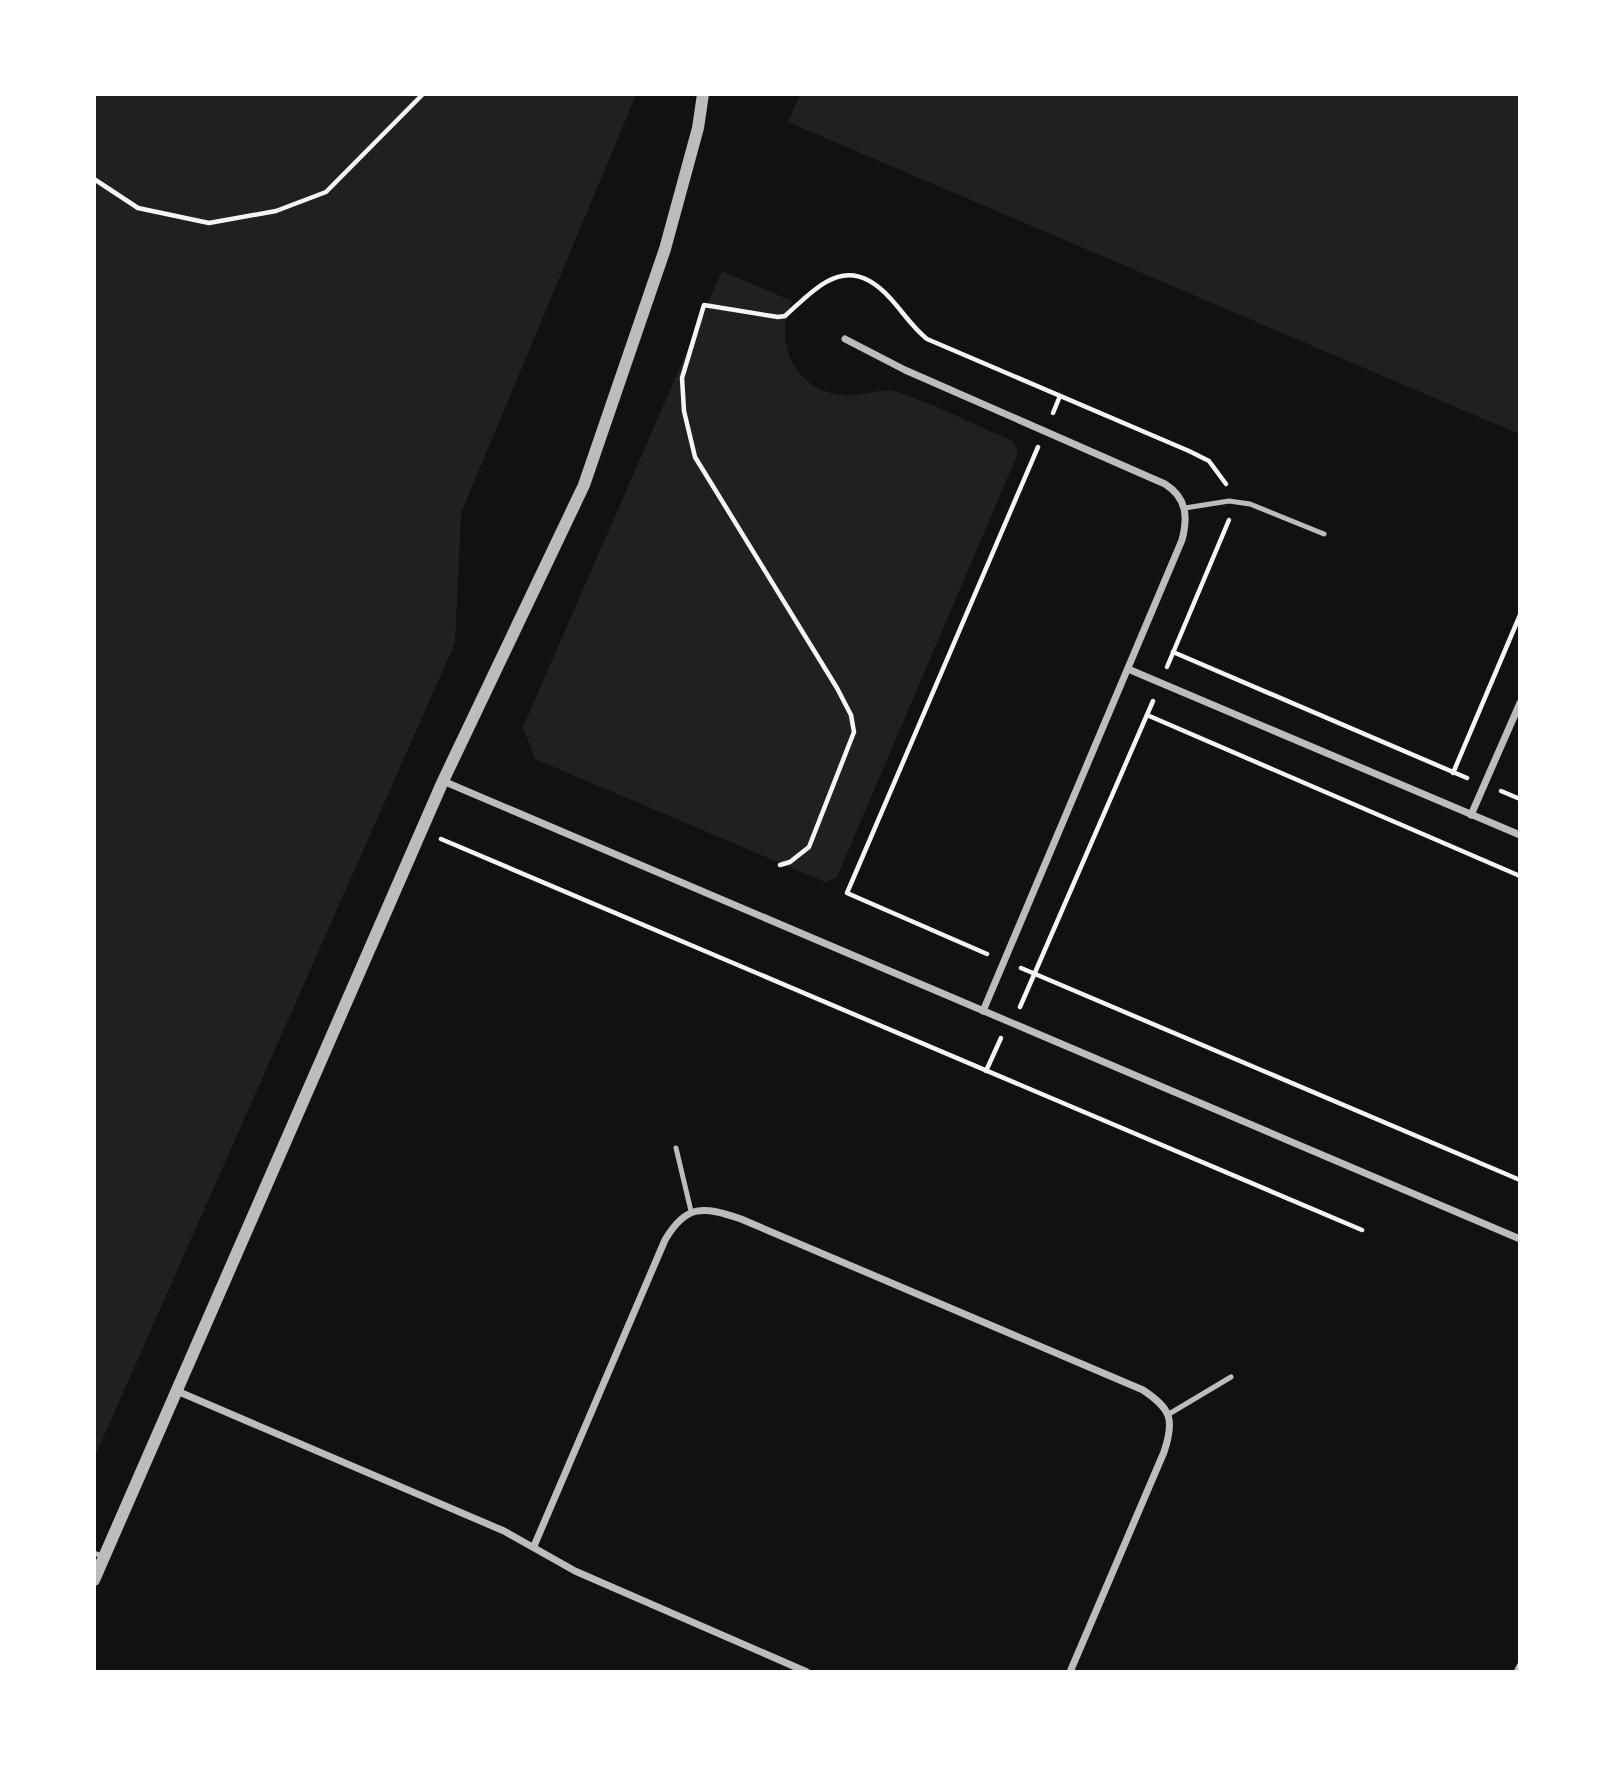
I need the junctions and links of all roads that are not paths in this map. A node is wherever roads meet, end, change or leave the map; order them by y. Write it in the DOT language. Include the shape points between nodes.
graph roads {
  1 [pos="703,94"];
  2 [pos="845,339"];
  3 [pos="1185,508"];
  4 [pos="1324,534"];
  5 [pos="1128,669"];
  6 [pos="1520,703"];
  7 [pos="443,780"];
  8 [pos="1471,815"];
  9 [pos="1520,835"];
  10 [pos="983,1011"];
  11 [pos="676,1148"];
  12 [pos="691,1212"];
  13 [pos="1520,1239"];
  14 [pos="1231,1377"];
  15 [pos="177,1391"];
  16 [pos="1169,1414"];
  17 [pos="534,1546"];
  18 [pos="100,1555"];
  19 [pos="94,1580"];
  20 [pos="1520,1666"];
  21 [pos="807,1671"];
  22 [pos="1070,1671"];
  23 [pos="1517,1671"];
  1 -- 7 [label="street" via="665,249 584,485"];
  2 -- 3 [label="street" via="1165,484"];
  3 -- 4 [label="lane" via="1229,501 1250,504"];
  3 -- 5 [label="street" via="1182,540"];
  5 -- 8 [label="street"];
  5 -- 10 [label="street"];
  6 -- 8 [label="street"];
  7 -- 10 [label="street"];
  7 -- 15 [label="street"];
  8 -- 9 [label="street"];
  10 -- 13 [label="street"];
  11 -- 12 [label="lane"];
  12 -- 16 [label="street" via="711,1211 753,1224 1143,1390"];
  12 -- 17 [label="street" via="676,1221 665,1240"];
  14 -- 16 [label="lane"];
  15 -- 17 [label="street"];
  15 -- 18 [label="street"];
  16 -- 22 [label="street" via="1164,1452"];
  17 -- 21 [label="street" via="575,1571"];
  18 -- 19 [label="street"];
  20 -- 23 [label="street"];
}
